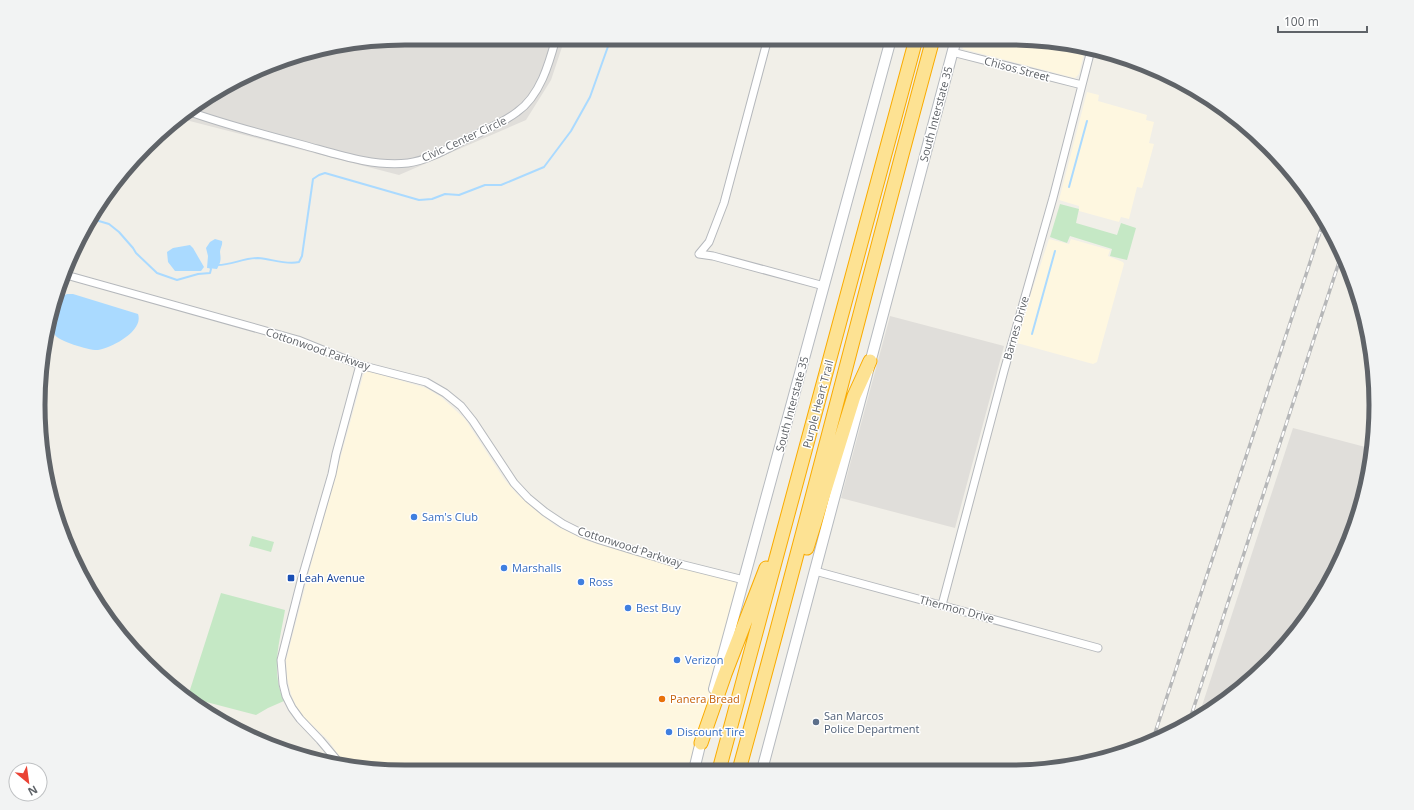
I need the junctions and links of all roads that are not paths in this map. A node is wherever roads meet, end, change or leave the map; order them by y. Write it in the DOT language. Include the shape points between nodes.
graph roads {
  1 [pos="554,45"];
  2 [pos="766,45"];
  3 [pos="889,45"];
  4 [pos="914,45"];
  5 [pos="931,45"];
  6 [pos="954,45"];
  7 [pos="952,52"];
  8 [pos="1090,54"];
  9 [pos="1082,85"];
  10 [pos="194,113"];
  11 [pos="69,276"];
  12 [pos="824,286"];
  13 [pos="870,361"];
  14 [pos="360,364"];
  15 [pos="794,491"];
  16 [pos="815,571"];
  17 [pos="744,580"];
  18 [pos="942,605"];
  19 [pos="1098,648"];
  20 [pos="768,664"];
  21 [pos="701,743"];
  22 [pos="335,758"];
  23 [pos="695,765"];
  24 [pos="720,765"];
  25 [pos="740,765"];
  26 [pos="763,765"];
  1 -- 10 [label="street, Civic Center Circle" via="548,66 533,96 519,111 446,149 407,163 383,163 344,157"];
  2 -- 12 [label="street" via="724,203 709,242 699,254"];
  3 -- 12 [label="main road, South Interstate 35"];
  4 -- 15 [label="highway, Purple Heart Trail"];
  5 -- 20 [label="highway, Purple Heart Trail"];
  6 -- 7 [label="main road, South Interstate 35"];
  7 -- 9 [label="street, Chisos Street"];
  7 -- 13 [label="main road, South Interstate 35"];
  8 -- 9 [label="street, Barnes Drive"];
  9 -- 18 [label="street, Barnes Drive"];
  11 -- 14 [label="street, Cottonwood Parkway" via="298,340"];
  12 -- 17 [label="main road, South Interstate 35"];
  13 -- 16 [label="main road, South Interstate 35"];
  13 -- 20 [label="highway" via="854,396 779,637"];
  14 -- 17 [label="street, Cottonwood Parkway" via="426,382 445,393 461,406 514,483 528,498 563,524 600,540"];
  14 -- 22 [label="street" via="281,660 283,684 292,708"];
  15 -- 21 [label="highway"];
  15 -- 24 [label="highway, Purple Heart Trail"];
  16 -- 18 [label="street, Thermon Drive"];
  16 -- 26 [label="main road, South Interstate 35"];
  17 -- 21 [label="main road, South Interstate 35"];
  18 -- 19 [label="street, Thermon Drive"];
  20 -- 25 [label="highway, Purple Heart Trail"];
  21 -- 23 [label="main road, South Interstate 35"];
}
